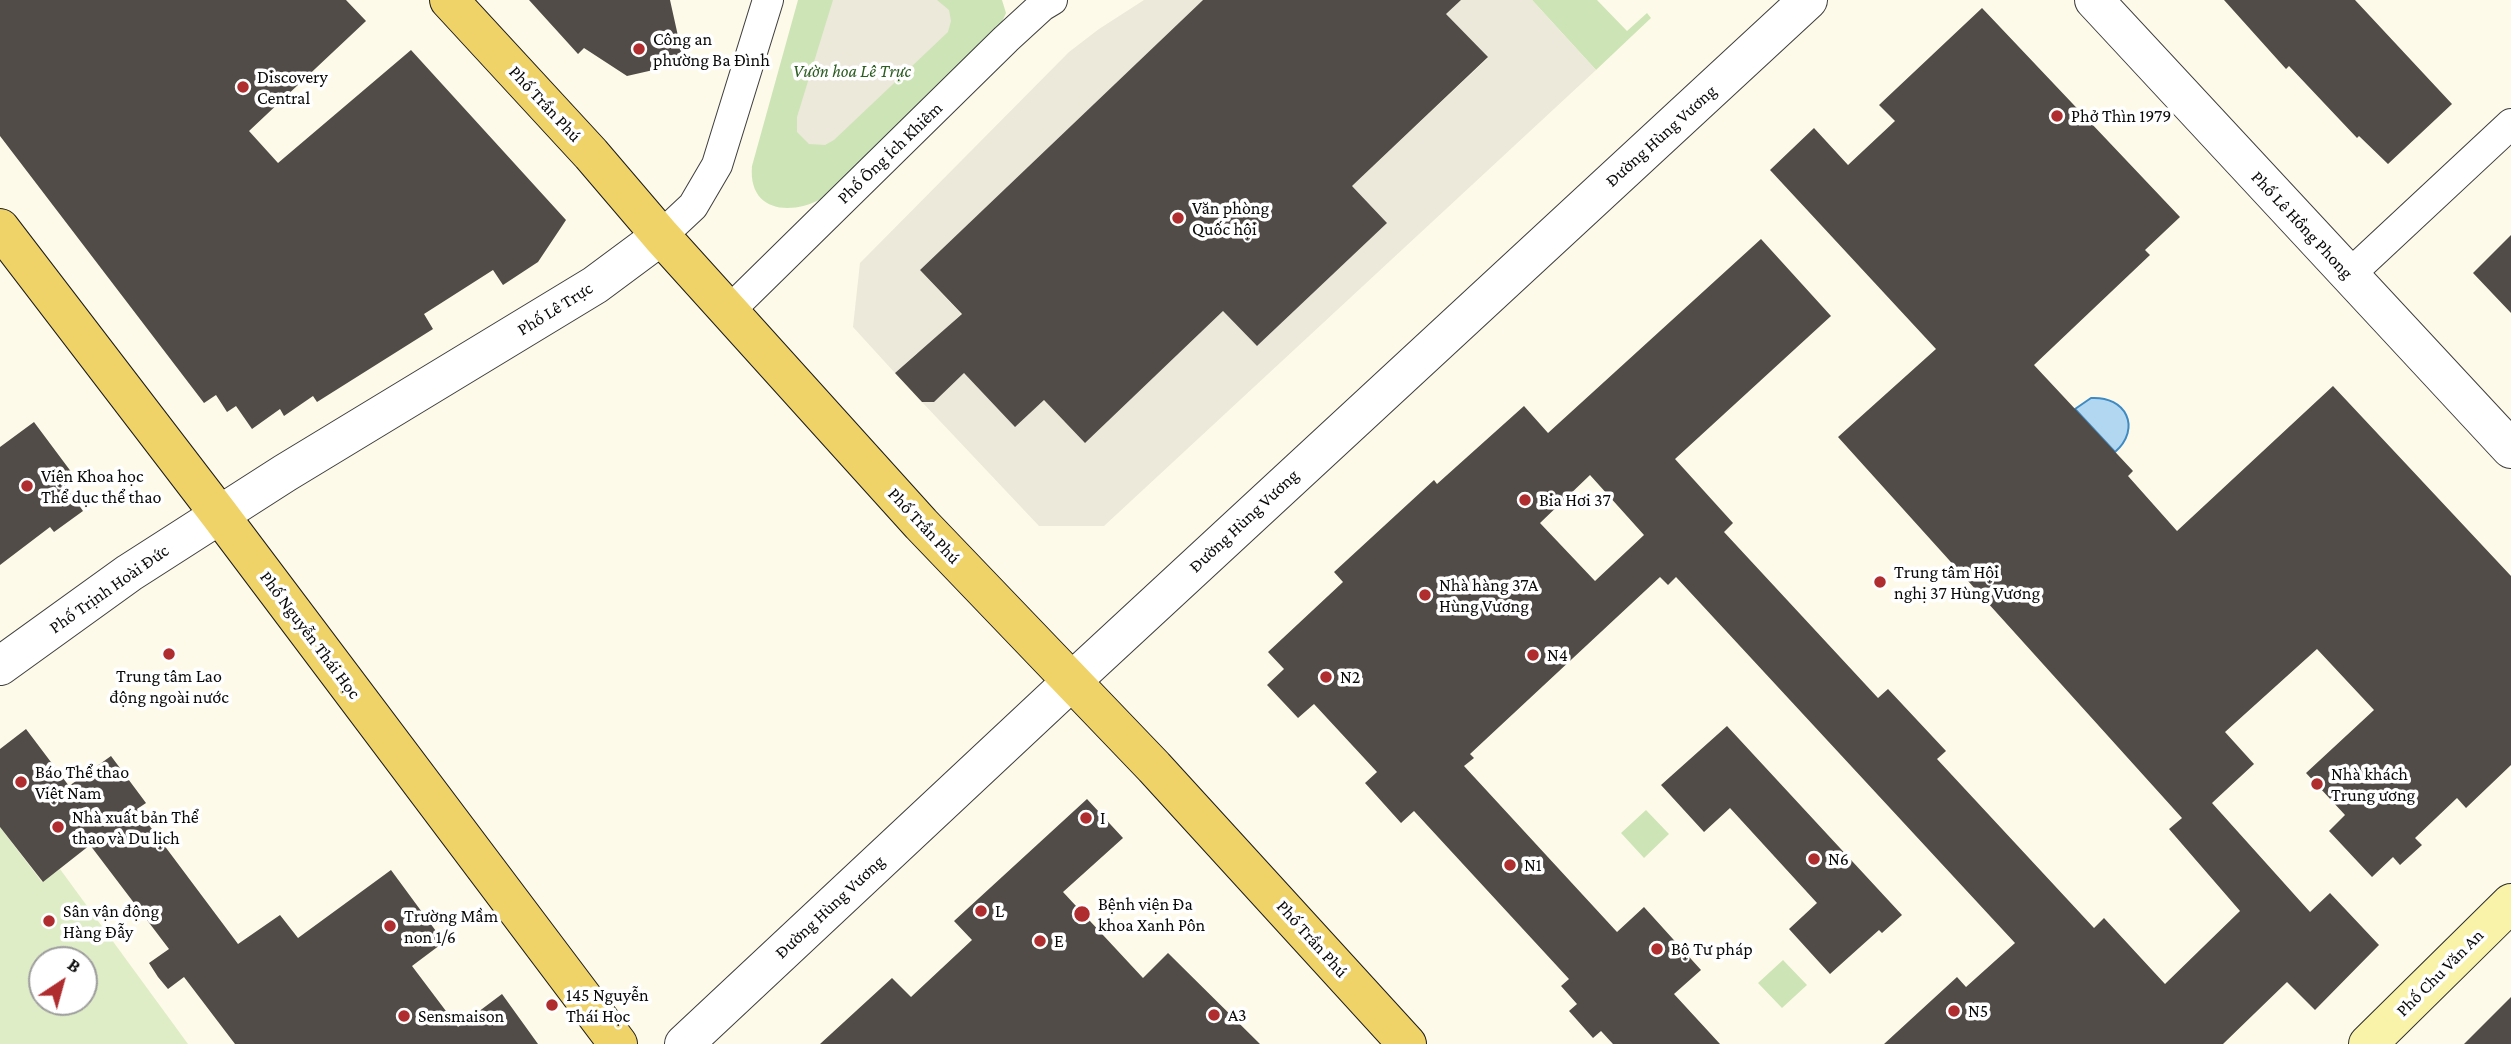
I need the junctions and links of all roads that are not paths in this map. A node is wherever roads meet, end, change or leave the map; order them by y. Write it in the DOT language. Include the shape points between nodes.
graph roads {
  1 [pos="449,0"];
  2 [pos="768,0"];
  3 [pos="1808,0"];
  4 [pos="2094,0"];
  5 [pos="1043,2"];
  6 [pos="2511,124"];
  7 [pos="2,234"];
  8 [pos="661,236"];
  9 [pos="2349,275"];
  10 [pos="730,310"];
  11 [pos="2511,449"];
  12 [pos="219,514"];
  13 [pos="0,666"];
  14 [pos="1072,681"];
  15 [pos="2511,903"];
  16 [pos="618,1044"];
  17 [pos="684,1044"];
  18 [pos="1407,1044"];
  19 [pos="2368,1044"];
  1 -- 8 [label="main road, Phố Trần Phú"];
  2 -- 8 [label="street, Phố Lê Trực" via="717,165 693,206"];
  3 -- 14 [label="street, Đường Hùng Vương"];
  4 -- 9 [label="street, Phố Lê Hồng Phong"];
  5 -- 10 [label="street, Phố Ông Ích Khiêm"];
  6 -- 9 [label="street"];
  7 -- 12 [label="main road, Phố Nguyễn Thái Học"];
  8 -- 10 [label="main road, Phố Trần Phú"];
  8 -- 12 [label="street, Phố Lê Trực" via="595,285"];
  9 -- 11 [label="street, Phố Lê Hồng Phong"];
  10 -- 14 [label="main road, Phố Trần Phú" via="921,524"];
  12 -- 13 [label="street, Phố Trịnh Hoài Đức"];
  12 -- 16 [label="main road, Phố Nguyễn Thái Học"];
  14 -- 17 [label="street, Đường Hùng Vương"];
  14 -- 18 [label="main road, Phố Trần Phú"];
  15 -- 19 [label="main road, Phố Chu Văn An"];
}
